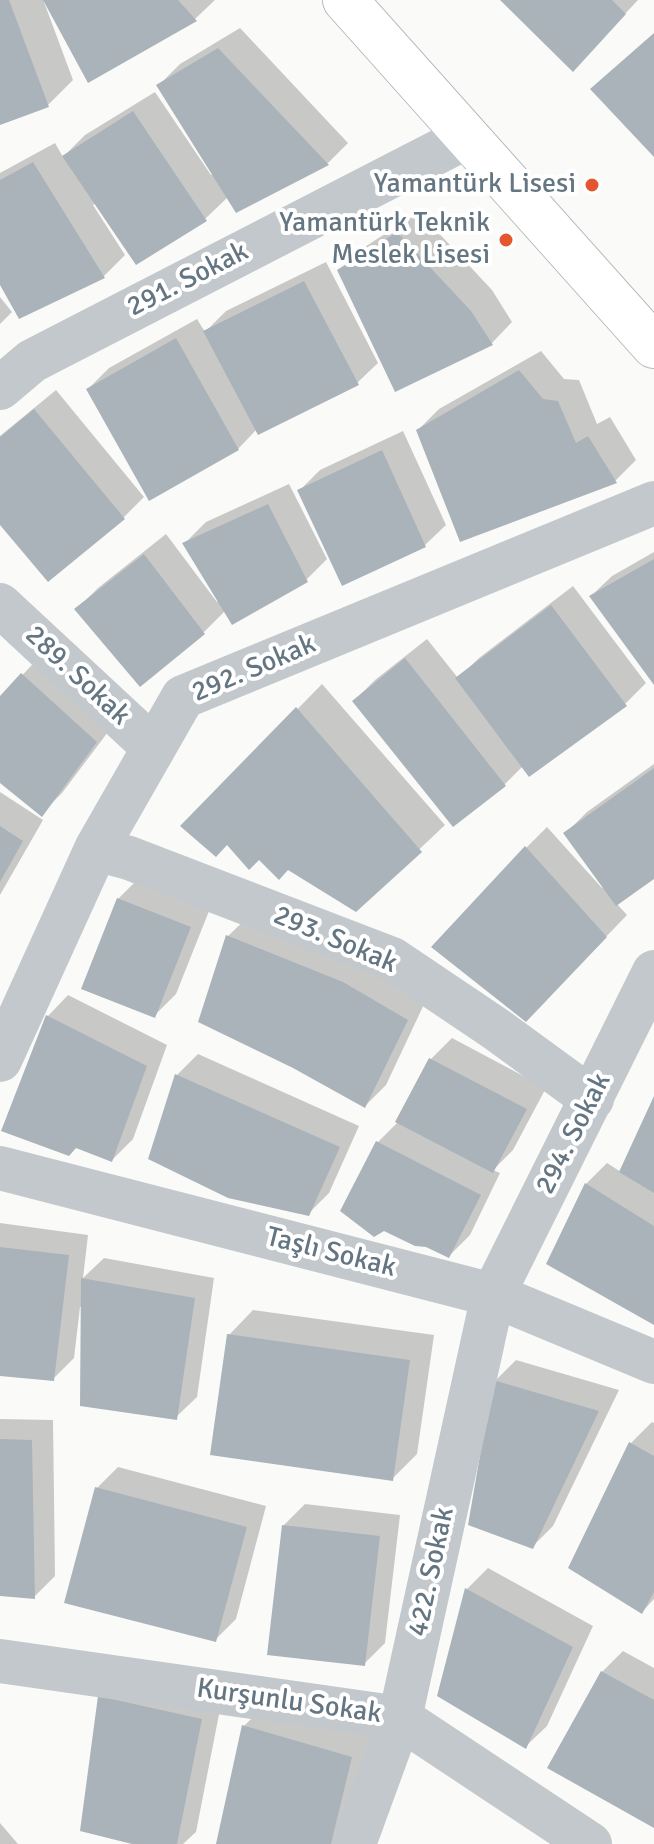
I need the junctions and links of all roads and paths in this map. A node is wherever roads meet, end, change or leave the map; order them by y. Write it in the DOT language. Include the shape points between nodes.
graph roads {
  1 [pos="345,0"];
  2 [pos="467,137"];
  3 [pos="654,346"];
  4 [pos="0,388"];
  5 [pos="654,503"];
  6 [pos="0,605"];
  7 [pos="154,748"];
  8 [pos="96,849"];
  9 [pos="654,972"];
  10 [pos="0,1060"];
  11 [pos="592,1099"];
  12 [pos="0,1168"];
  13 [pos="493,1295"];
  14 [pos="654,1362"];
  15 [pos="0,1661"];
  16 [pos="400,1718"];
  17 [pos="354,1844"];
  18 [pos="590,1844"];
  1 -- 2 [label="main road"];
  2 -- 3 [label="main road"];
  2 -- 4 [label="street, 291. Sokak" via="32,361"];
  5 -- 7 [label="street, 292. Sokak" via="183,697"];
  6 -- 7 [label="street, 289. Sokak"];
  7 -- 8 [label="street, 292. Sokak"];
  8 -- 10 [label="street, 292. Sokak"];
  8 -- 11 [label="street, 293. Sokak" via="392,959"];
  9 -- 11 [label="street, 294. Sokak"];
  11 -- 13 [label="street, 294. Sokak"];
  12 -- 13 [label="street, Taşlı Sokak"];
  13 -- 14 [label="street, Taşlı Sokak"];
  13 -- 16 [label="street, 422. Sokak"];
  15 -- 16 [label="street, Kurşunlu Sokak"];
  16 -- 17 [label="street, 422. Sokak"];
  16 -- 18 [label="street, Kurşunlu Sokak"];
}
